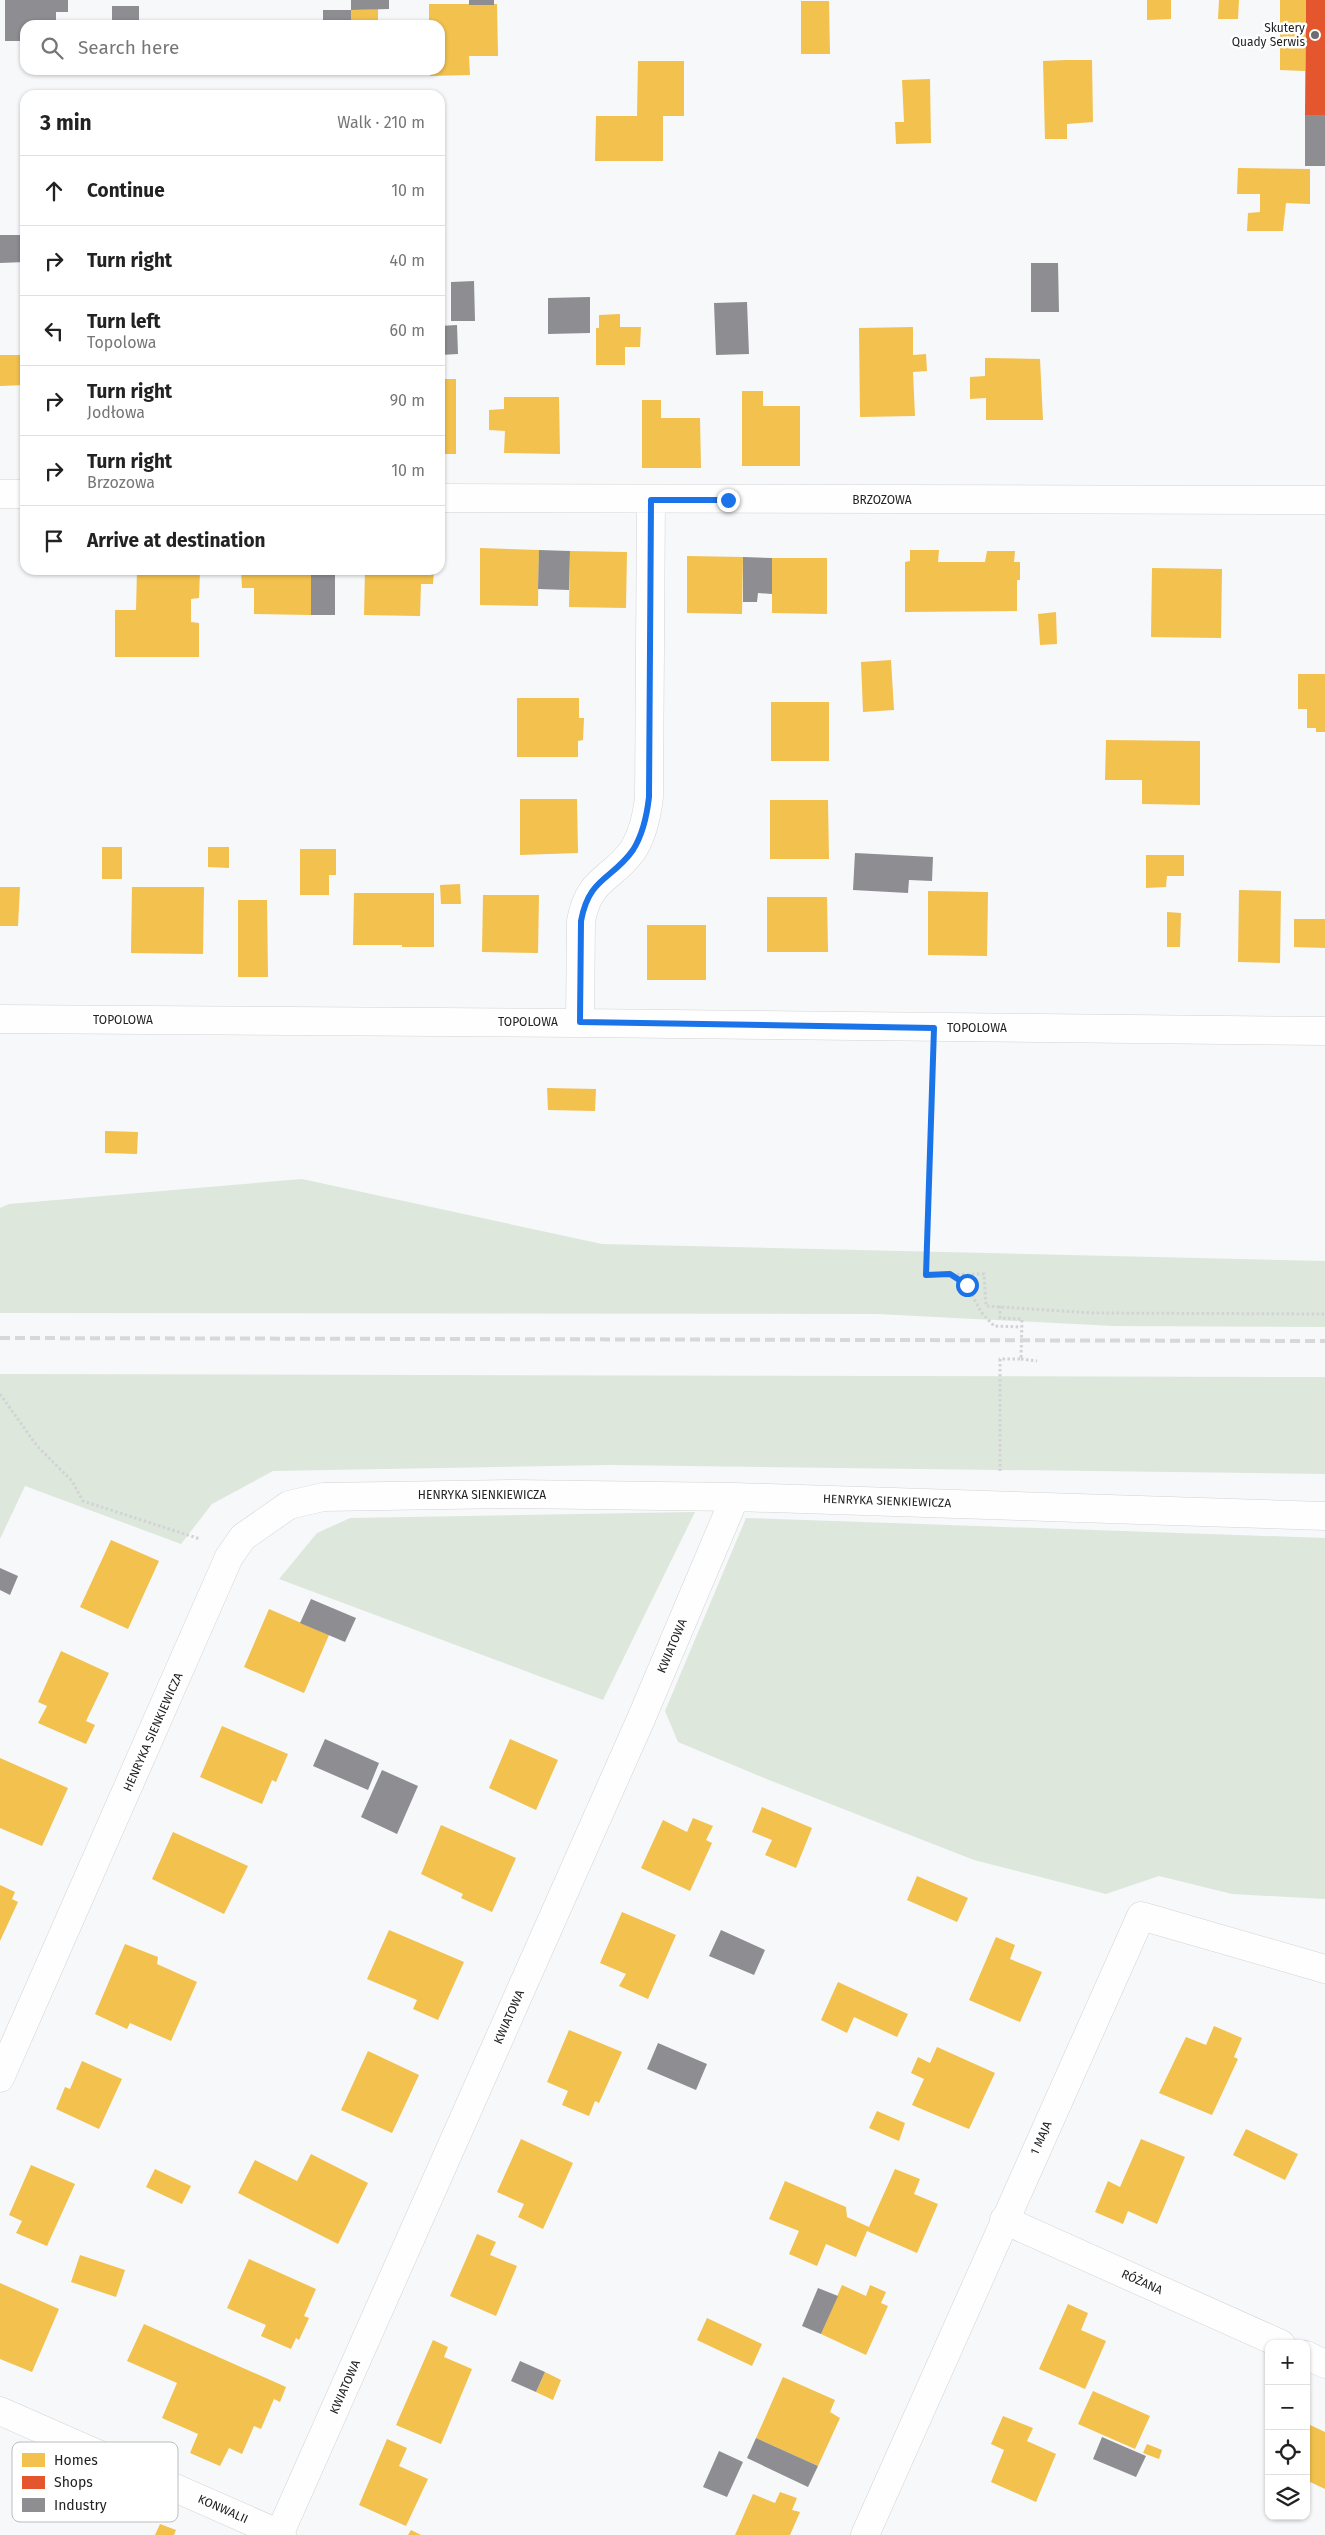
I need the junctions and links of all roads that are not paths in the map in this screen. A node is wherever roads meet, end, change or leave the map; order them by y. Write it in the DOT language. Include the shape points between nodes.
graph roads {
  1 [pos="0,494"];
  2 [pos="20,494"];
  3 [pos="445,498"];
  4 [pos="651,500"];
  5 [pos="1325,500"];
  6 [pos="0,1019"];
  7 [pos="580,1022"];
  8 [pos="1325,1031"];
  9 [pos="734,1497"];
  10 [pos="1325,1516"];
  11 [pos="1325,1969"];
  12 [pos="0,2078"];
  13 [pos="1004,2220"];
  14 [pos="1272,2340"];
  15 [pos="1310,2357"];
  16 [pos="1325,2364"];
  17 [pos="0,2411"];
  18 [pos="70,2442"];
  19 [pos="178,2490"];
  20 [pos="280,2535"];
  21 [pos="865,2535"];
  1 -- 2 [label="street"];
  3 -- 4 [label="street, BRZOZOWA"];
  4 -- 5 [label="street, BRZOZOWA"];
  4 -- 7 [label="street" via="647,815 633,849 592,889 584,904"];
  6 -- 7 [label="street, TOPOLOWA"];
  7 -- 8 [label="street, TOPOLOWA"];
  9 -- 10 [label="street, HENRYKA SIENKIEWICZA"];
  9 -- 12 [label="street, HENRYKA SIENKIEWICZA" via="515,1494 323,1497 289,1505 242,1537 234,1547"];
  9 -- 20 [label="street, KWIATOWA" via="641,1719"];
  11 -- 13 [label="street, 1 MAJA" via="1140,1916"];
  13 -- 14 [label="street, RÓŻANA"];
  13 -- 21 [label="street, 1 MAJA"];
  15 -- 16 [label="street"];
  17 -- 18 [label="street, KONWALII"];
  19 -- 20 [label="street, KONWALII"];
}
